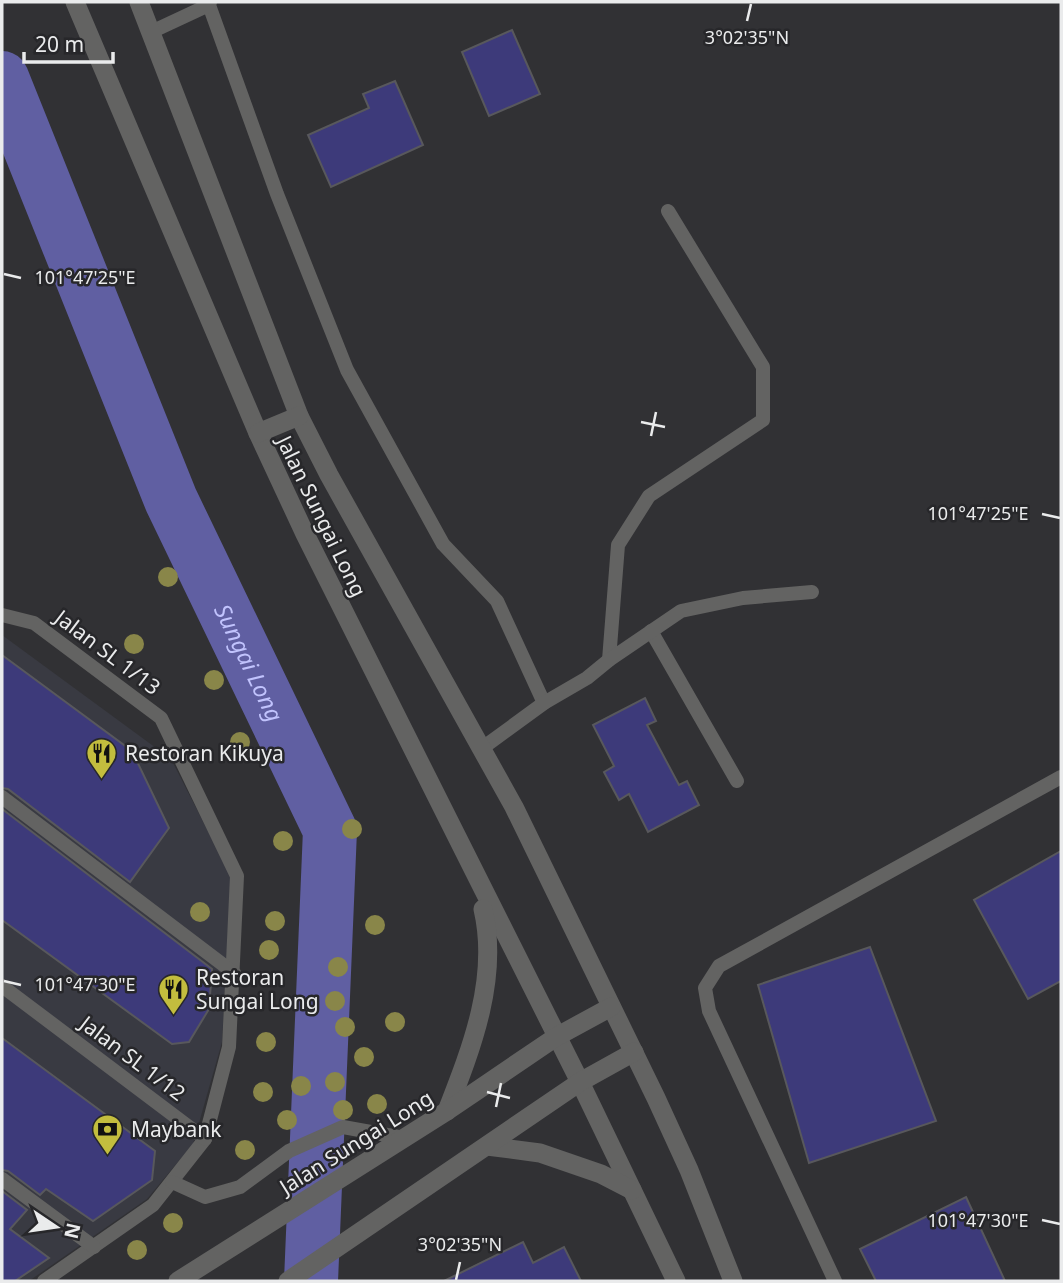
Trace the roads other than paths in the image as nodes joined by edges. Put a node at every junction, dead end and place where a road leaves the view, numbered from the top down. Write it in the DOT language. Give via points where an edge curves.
graph roads {
  1 [pos="75,2"];
  2 [pos="139,2"];
  3 [pos="209,3"];
  4 [pos="151,32"];
  5 [pos="668,211"];
  6 [pos="299,416"];
  7 [pos="258,433"];
  8 [pos="812,592"];
  9 [pos="5,615"];
  10 [pos="651,631"];
  11 [pos="609,660"];
  12 [pos="544,703"];
  13 [pos="481,749"];
  14 [pos="1061,777"];
  15 [pos="737,781"];
  16 [pos="2,797"];
  17 [pos="477,879"];
  18 [pos="234,973"];
  19 [pos="2,986"];
  20 [pos="611,1007"];
  21 [pos="556,1037"];
  22 [pos="634,1052"];
  23 [pos="580,1082"];
  24 [pos="447,1111"];
  25 [pos="404,1138"];
  26 [pos="205,1139"];
  27 [pos="486,1146"];
  28 [pos="2,1179"];
  29 [pos="172,1182"];
  30 [pos="632,1190"];
  31 [pos="94,1247"];
  32 [pos="44,1281"];
  33 [pos="178,1281"];
  34 [pos="288,1281"];
  35 [pos="676,1281"];
  36 [pos="733,1281"];
  37 [pos="835,1281"];
  1 -- 7 [label="street, Jalan Sungai Long"];
  2 -- 4 [label="street, Jalan Sungai Long"];
  3 -- 4 [label="lane"];
  3 -- 12 [label="lane" via="277,194 348,370 443,544 497,601"];
  4 -- 6 [label="street, Jalan Sungai Long"];
  5 -- 11 [label="lane" via="763,367 763,420 649,496 618,545"];
  6 -- 7 [label="street"];
  6 -- 13 [label="street, Jalan Sungai Long"];
  7 -- 17 [label="street, Jalan Sungai Long"];
  8 -- 10 [label="lane" via="743,598 681,611"];
  9 -- 18 [label="lane, Jalan SL 1/13" via="34,623 161,718 237,876"];
  10 -- 11 [label="lane"];
  10 -- 15 [label="lane"];
  11 -- 12 [label="lane"];
  12 -- 13 [label="lane"];
  13 -- 20 [label="street, Jalan Sungai Long"];
  14 -- 37 [label="lane" via="719,966 705,988 709,1011"];
  16 -- 18 [label="lane"];
  17 -- 21 [label="street, Jalan Sungai Long"];
  17 -- 24 [label="street" via="489,934 485,994 470,1053"];
  18 -- 26 [label="lane, Jalan SL 1/13" via="229,1047"];
  19 -- 26 [label="lane, Jalan SL 1/12"];
  20 -- 21 [label="street, Jalan Sungai Long"];
  20 -- 22 [label="street, Jalan Sungai Long"];
  21 -- 23 [label="street, Jalan Sungai Long"];
  21 -- 24 [label="street, Jalan Sungai Long"];
  22 -- 23 [label="street"];
  22 -- 36 [label="street, Jalan Sungai Long" via="689,1170"];
  23 -- 27 [label="street"];
  23 -- 30 [label="street, Jalan Sungai Long"];
  24 -- 25 [label="street, Jalan Sungai Long"];
  25 -- 29 [label="lane" via="343,1127 289,1151 240,1187 205,1197"];
  25 -- 33 [label="street, Jalan Sungai Long"];
  26 -- 29 [label="lane"];
  27 -- 30 [label="street" via="540,1153"];
  27 -- 34 [label="street"];
  28 -- 31 [label="lane"];
  29 -- 31 [label="lane" via="153,1205"];
  30 -- 35 [label="street, Jalan Sungai Long"];
  31 -- 32 [label="lane"];
}
